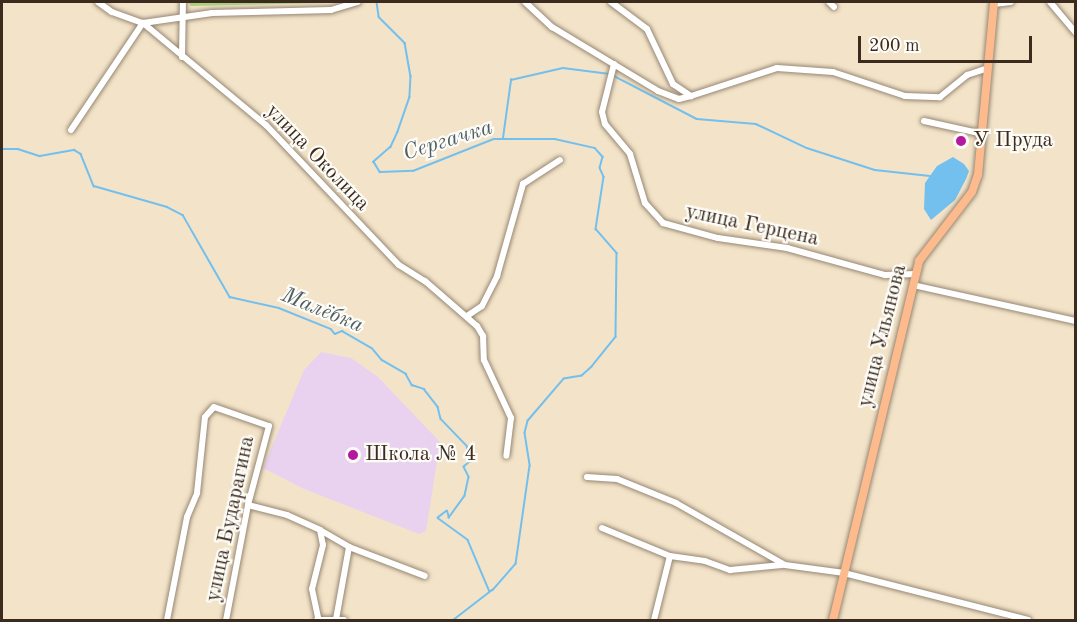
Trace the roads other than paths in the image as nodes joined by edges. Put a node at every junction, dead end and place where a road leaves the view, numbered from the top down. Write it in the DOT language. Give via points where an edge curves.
graph roads {
  1 [pos="98,2"];
  2 [pos="183,2"];
  3 [pos="358,2"];
  4 [pos="525,2"];
  5 [pos="611,2"];
  6 [pos="1011,2"];
  7 [pos="1050,2"];
  8 [pos="994,3"];
  9 [pos="186,18"];
  10 [pos="143,23"];
  11 [pos="1076,33"];
  12 [pos="182,57"];
  13 [pos="614,64"];
  14 [pos="988,68"];
  15 [pos="691,96"];
  16 [pos="924,121"];
  17 [pos="71,130"];
  18 [pos="983,134"];
  19 [pos="560,160"];
  20 [pos="916,274"];
  21 [pos="913,285"];
  22 [pos="467,315"];
  23 [pos="1076,321"];
  24 [pos="506,456"];
  25 [pos="587,477"];
  26 [pos="248,505"];
  27 [pos="602,528"];
  28 [pos="320,530"];
  29 [pos="349,547"];
  30 [pos="670,556"];
  31 [pos="784,565"];
  32 [pos="844,573"];
  33 [pos="425,576"];
  34 [pos="1004,617"];
  35 [pos="318,619"];
  36 [pos="336,619"];
  37 [pos="167,621"];
  38 [pos="226,621"];
  39 [pos="344,621"];
  40 [pos="654,621"];
  41 [pos="833,621"];
  42 [pos="1028,621"];
  1 -- 10 [label="street" via="112,12"];
  2 -- 9 [label="street"];
  3 -- 9 [label="street" via="331,10 212,13"];
  4 -- 13 [label="street" via="552,27"];
  5 -- 15 [label="street" via="647,29 673,84"];
  6 -- 8 [label="street"];
  7 -- 11 [label="street"];
  8 -- 14 [label="main road, улица Ульянова"];
  9 -- 10 [label="street"];
  9 -- 12 [label="street"];
  10 -- 12 [label="street, улица Околица"];
  10 -- 17 [label="street"];
  12 -- 22 [label="street, улица Околица" via="266,125 399,265"];
  13 -- 15 [label="street" via="658,91 679,99"];
  13 -- 20 [label="street, улица Герцена" via="602,112 605,124 630,154 645,203 663,223 885,275"];
  14 -- 15 [label="street" via="967,75 940,97 905,96 833,72 777,68"];
  14 -- 18 [label="main road, улица Ульянова"];
  16 -- 18 [label="street"];
  18 -- 20 [label="main road, улица Ульянова" via="972,192 926,249"];
  19 -- 22 [label="street" via="523,184 497,276 482,306"];
  20 -- 21 [label="main road, улица Ульянова"];
  21 -- 23 [label="street"];
  21 -- 32 [label="main road, улица Ульянова"];
  22 -- 24 [label="street, улица Околица" via="483,336 484,360 511,418"];
  25 -- 31 [label="street" via="616,478 676,503"];
  26 -- 28 [label="street" via="286,515"];
  26 -- 37 [label="street, улица Бударагина" via="269,426 220,408 208,409 197,493 187,517"];
  26 -- 38 [label="street, улица Бударагина"];
  27 -- 30 [label="street"];
  28 -- 29 [label="street"];
  28 -- 35 [label="street" via="322,545 312,588"];
  29 -- 33 [label="street"];
  29 -- 36 [label="street"];
  30 -- 31 [label="street" via="705,561 730,570"];
  30 -- 40 [label="street"];
  31 -- 32 [label="street"];
  32 -- 34 [label="street"];
  32 -- 41 [label="main road, улица Ульянова"];
  34 -- 42 [label="street"];
  35 -- 36 [label="street"];
  36 -- 39 [label="street"];
}
